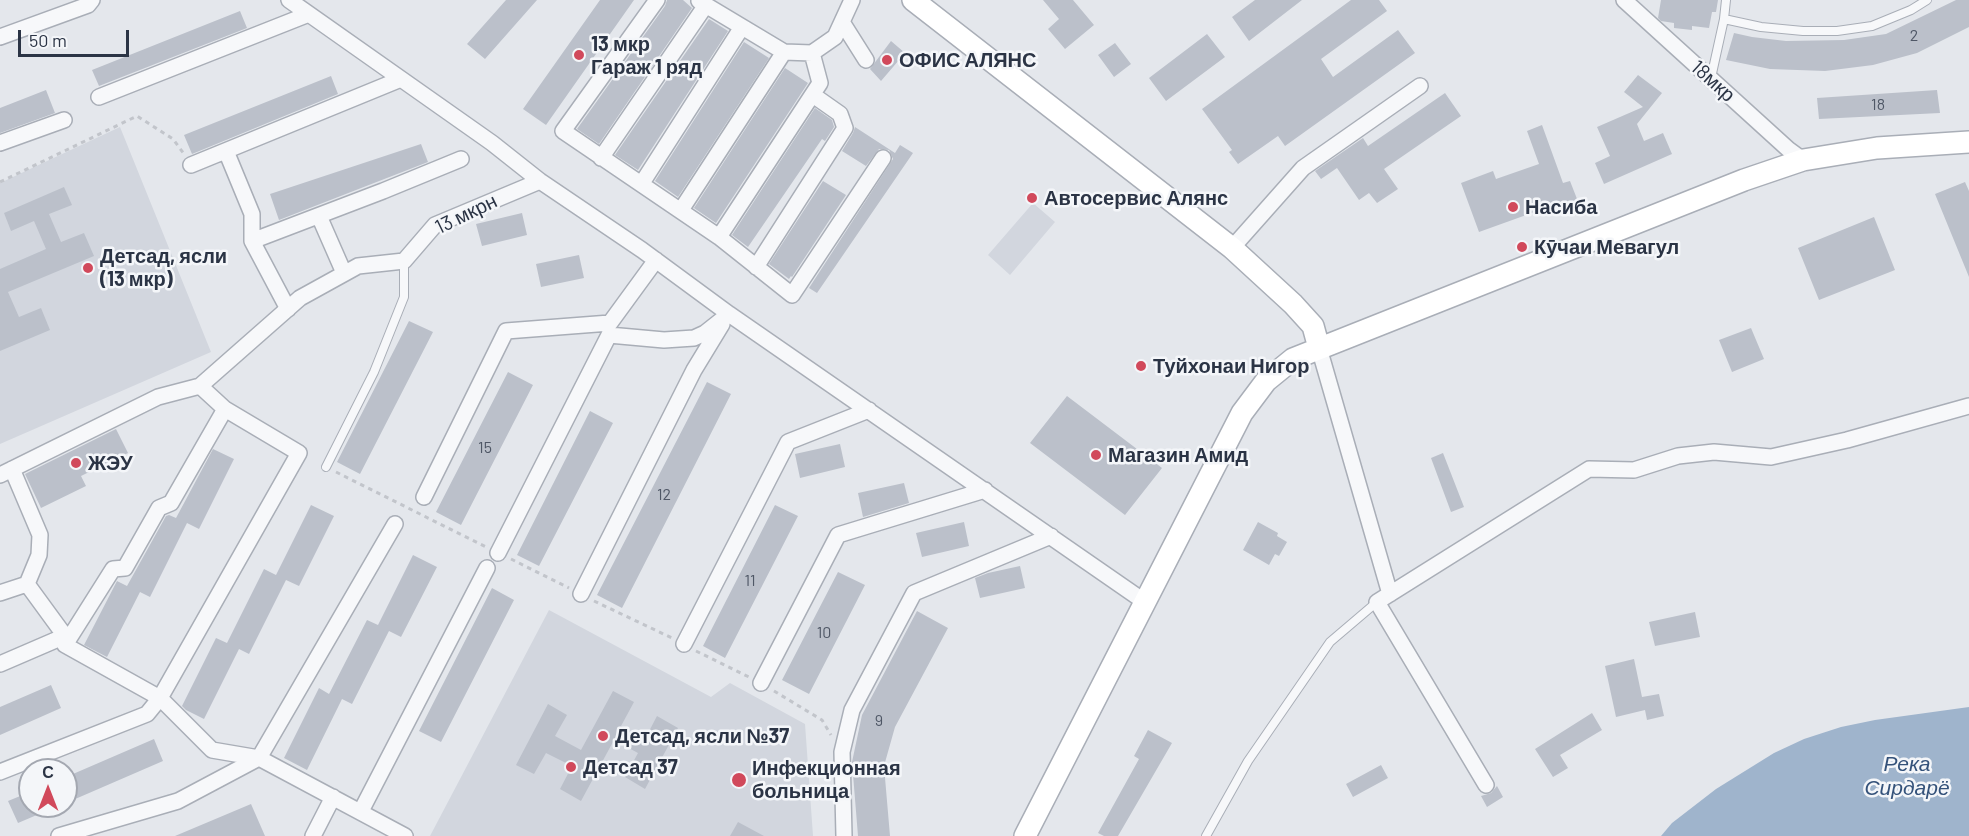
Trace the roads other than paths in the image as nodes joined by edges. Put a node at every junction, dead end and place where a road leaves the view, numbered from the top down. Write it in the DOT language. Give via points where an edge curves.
graph roads {
  1 [pos="92,0"];
  2 [pos="289,0"];
  3 [pos="657,0"];
  4 [pos="852,0"];
  5 [pos="913,0"];
  6 [pos="1726,0"];
  7 [pos="1927,0"];
  8 [pos="1630,2"];
  9 [pos="702,3"];
  10 [pos="309,14"];
  11 [pos="1724,19"];
  12 [pos="842,22"];
  13 [pos="742,27"];
  14 [pos="0,37"];
  15 [pos="784,52"];
  16 [pos="812,53"];
  17 [pos="866,60"];
  18 [pos="401,79"];
  19 [pos="1710,79"];
  20 [pos="1420,86"];
  21 [pos="813,95"];
  22 [pos="99,97"];
  23 [pos="64,120"];
  24 [pos="1969,142"];
  25 [pos="0,143"];
  26 [pos="601,158"];
  27 [pos="883,158"];
  28 [pos="461,159"];
  29 [pos="1803,160"];
  30 [pos="540,181"];
  31 [pos="642,183"];
  32 [pos="681,210"];
  33 [pos="319,216"];
  34 [pos="718,237"];
  35 [pos="252,241"];
  36 [pos="1232,248"];
  37 [pos="656,260"];
  38 [pos="404,261"];
  39 [pos="756,267"];
  40 [pos="345,273"];
  41 [pos="288,309"];
  42 [pos="729,314"];
  43 [pos="1319,348"];
  44 [pos="200,386"];
  45 [pos="1969,406"];
  46 [pos="225,409"];
  47 [pos="869,410"];
  48 [pos="327,467"];
  49 [pos="6,472"];
  50 [pos="985,490"];
  51 [pos="424,496"];
  52 [pos="395,524"];
  53 [pos="1051,536"];
  54 [pos="498,553"];
  55 [pos="487,568"];
  56 [pos="27,584"];
  57 [pos="0,593"];
  58 [pos="581,594"];
  59 [pos="1384,598"];
  60 [pos="1145,602"];
  61 [pos="65,641"];
  62 [pos="684,644"];
  63 [pos="0,664"];
  64 [pos="761,683"];
  65 [pos="160,698"];
  66 [pos="259,758"];
  67 [pos="0,772"];
  68 [pos="1486,784"];
  69 [pos="333,797"];
  70 [pos="361,812"];
  71 [pos="59,836"];
  72 [pos="313,836"];
  73 [pos="405,836"];
  74 [pos="844,836"];
  75 [pos="1025,836"];
  76 [pos="1206,836"];
  1 -- 14 [label="street" via="88,5"];
  2 -- 10 [label="street"];
  3 -- 26 [label="street" via="563,131"];
  4 -- 12 [label="street"];
  5 -- 36 [label="main road"];
  6 -- 11 [label="lane"];
  7 -- 11 [label="lane" via="1872,26 1837,31 1761,27"];
  8 -- 19 [label="street, 18мкр"];
  9 -- 13 [label="street"];
  9 -- 26 [label="street"];
  10 -- 18 [label="street"];
  10 -- 22 [label="street"];
  11 -- 19 [label="lane"];
  12 -- 16 [label="street" via="835,37"];
  12 -- 17 [label="street"];
  13 -- 15 [label="street"];
  13 -- 31 [label="street"];
  15 -- 16 [label="street"];
  15 -- 32 [label="street"];
  16 -- 21 [label="street" via="820,83"];
  18 -- 30 [label="street"];
  18 -- 35 [label="street" via="191,165 226,151 252,214"];
  19 -- 29 [label="street, 18мкр"];
  20 -- 36 [label="street" via="1303,168"];
  21 -- 34 [label="street"];
  21 -- 39 [label="street" via="840,114 844,128"];
  23 -- 25 [label="street"];
  24 -- 29 [label="main road" via="1877,148"];
  26 -- 31 [label="street"];
  27 -- 39 [label="street" via="792,295"];
  28 -- 33 [label="street"];
  29 -- 43 [label="main road"];
  30 -- 37 [label="street"];
  30 -- 38 [label="street, 13 мкрн" via="435,225"];
  31 -- 32 [label="street"];
  32 -- 34 [label="street"];
  33 -- 35 [label="street"];
  33 -- 40 [label="street"];
  34 -- 39 [label="street"];
  35 -- 41 [label="street"];
  36 -- 43 [label="main road" via="1313,326"];
  37 -- 42 [label="street"];
  37 -- 51 [label="street" via="610,323 506,331"];
  38 -- 40 [label="street" via="358,266"];
  38 -- 48 [label="lane" via="404,297 374,372"];
  40 -- 41 [label="street"];
  41 -- 44 [label="street"];
  42 -- 47 [label="street"];
  42 -- 54 [label="street" via="694,338 664,340 609,335"];
  42 -- 58 [label="street" via="694,370"];
  43 -- 59 [label="street"];
  43 -- 60 [label="main road" via="1293,359 1266,381 1242,413"];
  44 -- 46 [label="street"];
  44 -- 49 [label="street" via="158,397"];
  45 -- 59 [label="street" via="1771,457 1714,452 1678,456 1634,470 1589,469"];
  46 -- 61 [label="street" via="171,503 159,508 126,568 114,569"];
  46 -- 65 [label="street" via="300,453"];
  47 -- 50 [label="street"];
  47 -- 62 [label="street" via="788,442"];
  49 -- 56 [label="street" via="40,535 39,555"];
  50 -- 53 [label="street"];
  50 -- 64 [label="street" via="838,534"];
  52 -- 66 [label="street"];
  53 -- 60 [label="street"];
  53 -- 74 [label="street" via="914,593 852,710 842,752"];
  55 -- 70 [label="street"];
  56 -- 57 [label="street"];
  56 -- 61 [label="street"];
  59 -- 68 [label="street"];
  59 -- 76 [label="lane" via="1330,642 1248,761"];
  60 -- 75 [label="main road"];
  61 -- 63 [label="street"];
  61 -- 65 [label="street"];
  65 -- 66 [label="street" via="213,750"];
  65 -- 67 [label="street" via="147,714"];
  66 -- 69 [label="street"];
  66 -- 71 [label="street" via="178,801"];
  69 -- 70 [label="street"];
  69 -- 72 [label="street"];
  70 -- 73 [label="street"];
}
